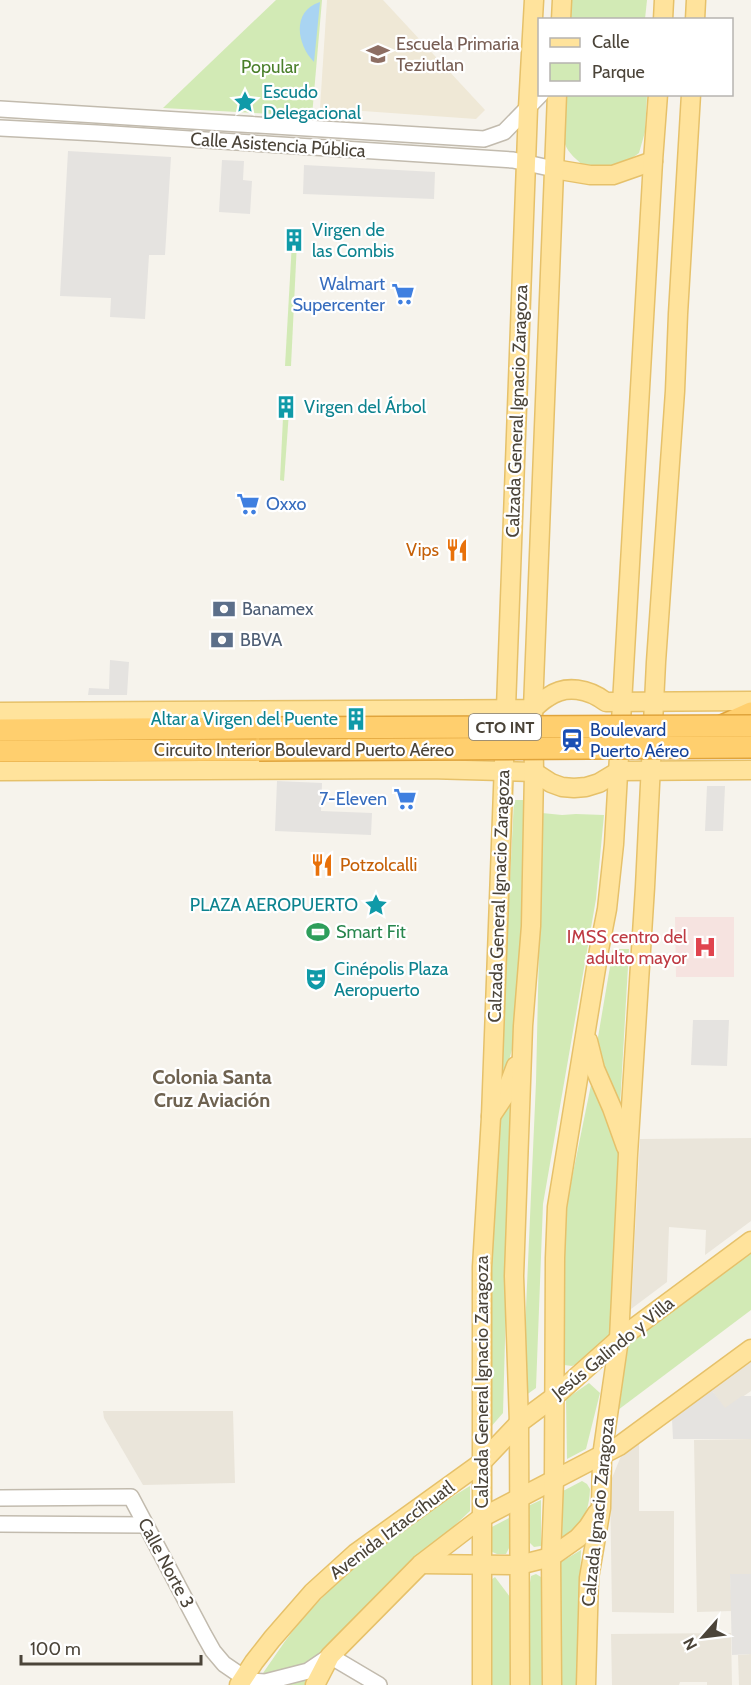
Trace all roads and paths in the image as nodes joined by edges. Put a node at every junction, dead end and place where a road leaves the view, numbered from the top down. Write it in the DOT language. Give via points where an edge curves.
graph roads {
  1 [pos="534,0"];
  2 [pos="562,0"];
  3 [pos="664,0"];
  4 [pos="696,0"];
  5 [pos="561,18"];
  6 [pos="663,18"];
  7 [pos="695,18"];
  8 [pos="539,96"];
  9 [pos="557,96"];
  10 [pos="658,96"];
  11 [pos="691,96"];
  12 [pos="528,108"];
  13 [pos="0,109"];
  14 [pos="0,128"];
  15 [pos="653,161"];
  16 [pos="527,164"];
  17 [pos="554,169"];
  18 [pos="751,701"];
  19 [pos="655,702"];
  20 [pos="622,703"];
  21 [pos="533,709"];
  22 [pos="506,710"];
  23 [pos="426,711"];
  24 [pos="0,712"];
  25 [pos="751,713"];
  26 [pos="722,726"];
  27 [pos="751,726"];
  28 [pos="0,730"];
  29 [pos="751,747"];
  30 [pos="0,751"];
  31 [pos="429,769"];
  32 [pos="651,770"];
  33 [pos="751,770"];
  34 [pos="0,771"];
  35 [pos="504,771"];
  36 [pos="619,771"];
  37 [pos="534,772"];
  38 [pos="586,1024"];
  39 [pos="523,1026"];
  40 [pos="491,1117"];
  41 [pos="628,1154"];
  42 [pos="751,1241"];
  43 [pos="619,1340"];
  44 [pos="751,1349"];
  45 [pos="554,1397"];
  46 [pos="519,1423"];
  47 [pos="602,1456"];
  48 [pos="481,1463"];
  49 [pos="554,1480"];
  50 [pos="520,1497"];
  51 [pos="0,1498"];
  52 [pos="601,1508"];
  53 [pos="481,1518"];
  54 [pos="0,1524"];
  55 [pos="145,1525"];
  56 [pos="551,1557"];
  57 [pos="421,1564"];
  58 [pos="481,1564"];
  59 [pos="519,1565"];
  60 [pos="330,1656"];
  61 [pos="241,1681"];
  62 [pos="315,1685"];
  63 [pos="379,1685"];
  64 [pos="482,1685"];
  65 [pos="520,1685"];
  66 [pos="552,1685"];
  67 [pos="586,1685"];
  1 -- 12 [label="main road, Calzada General Ignacio Zaragoza"];
  2 -- 5 [label="main road"];
  3 -- 6 [label="main road"];
  4 -- 7 [label="main road"];
  8 -- 12 [label="street, Calle Asistencia Pública"];
  9 -- 17 [label="main road, Calzada General Ignacio Zaragoza"];
  10 -- 15 [label="main road"];
  11 -- 19 [label="main road"];
  12 -- 13 [label="street, Calle Asistencia Pública" via="504,132 484,139"];
  12 -- 16 [label="main road, Calzada General Ignacio Zaragoza"];
  14 -- 16 [label="street, Calle Asistencia Pública" via="513,160"];
  15 -- 17 [label="main road" via="614,175"];
  15 -- 20 [label="main road"];
  16 -- 17 [label="street, Calle Asistencia Pública"];
  16 -- 22 [label="main road, Calzada General Ignacio Zaragoza"];
  17 -- 21 [label="main road, Calzada General Ignacio Zaragoza"];
  18 -- 19 [label="main road, CTO INT"];
  19 -- 20 [label="main road, CTO INT"];
  19 -- 32 [label="main road"];
  20 -- 21 [label="main road, CTO INT" via="606,702 589,692 570,689 548,696"];
  20 -- 36 [label="main road"];
  21 -- 22 [label="main road, CTO INT"];
  21 -- 37 [label="main road, Calzada General Ignacio Zaragoza"];
  22 -- 23 [label="main road, CTO INT"];
  22 -- 35 [label="main road, Calzada General Ignacio Zaragoza"];
  23 -- 24 [label="main road, CTO INT"];
  23 -- 31 [label="main road" via="439,730 441,744 438,759"];
  25 -- 26 [label="highway"];
  26 -- 27 [label="highway, Circuito Interior Boulevard Puerto Aéreo / CTO INT, bridge"];
  26 -- 28 [label="highway, Circuito Interior Boulevard Puerto Aéreo / CTO INT, bridge"];
  29 -- 30 [label="highway, Circuito Interior Boulevard Puerto Aéreo / CTO INT, bridge"];
  31 -- 34 [label="main road"];
  31 -- 35 [label="main road"];
  32 -- 33 [label="main road"];
  32 -- 36 [label="main road"];
  32 -- 41 [label="main road"];
  35 -- 37 [label="main road"];
  35 -- 40 [label="main road, Calzada General Ignacio Zaragoza"];
  36 -- 37 [label="main road" via="599,783 574,788 551,783"];
  36 -- 38 [label="main road" via="610,888"];
  37 -- 39 [label="main road, Calzada General Ignacio Zaragoza" via="531,926"];
  38 -- 41 [label="main road" via="591,1058"];
  38 -- 45 [label="main road" via="557,1207"];
  39 -- 40 [label="main road" via="515,1071"];
  39 -- 46 [label="main road, Calzada General Ignacio Zaragoza" via="514,1276"];
  40 -- 48 [label="main road, Calzada General Ignacio Zaragoza" via="482,1266"];
  41 -- 43 [label="main road"];
  42 -- 43 [label="main road, Jesús Galindo y Villa"];
  43 -- 45 [label="main road, Jesús Galindo y Villa"];
  43 -- 47 [label="main road, Calzada Ignacio Zaragoza"];
  44 -- 47 [label="main road"];
  45 -- 46 [label="main road, Jesús Galindo y Villa"];
  45 -- 49 [label="main road"];
  46 -- 48 [label="main road, Jesús Galindo y Villa"];
  46 -- 50 [label="main road, Calzada General Ignacio Zaragoza"];
  47 -- 49 [label="main road"];
  47 -- 52 [label="main road, Calzada Ignacio Zaragoza"];
  48 -- 53 [label="main road, Calzada General Ignacio Zaragoza"];
  48 -- 61 [label="main road, Avenida Iztaccíhuatl" via="356,1553 313,1592"];
  49 -- 50 [label="main road"];
  49 -- 56 [label="main road"];
  50 -- 53 [label="main road"];
  50 -- 59 [label="main road, Calzada General Ignacio Zaragoza"];
  51 -- 55 [label="street, Calle Norte 3" via="131,1497"];
  52 -- 56 [label="main road" via="578,1538"];
  52 -- 67 [label="main road, Calzada Ignacio Zaragoza" via="589,1578"];
  53 -- 57 [label="main road"];
  53 -- 58 [label="main road, Calzada General Ignacio Zaragoza"];
  54 -- 55 [label="street"];
  55 -- 61 [label="street, Calle Norte 3" via="213,1651"];
  56 -- 59 [label="main road"];
  56 -- 66 [label="main road"];
  57 -- 58 [label="main road"];
  57 -- 60 [label="main road"];
  58 -- 59 [label="main road"];
  58 -- 64 [label="main road, Calzada General Ignacio Zaragoza"];
  59 -- 65 [label="main road, Calzada General Ignacio Zaragoza"];
  60 -- 61 [label="street, Calle Norte 3" via="308,1671 286,1678 265,1683"];
  60 -- 62 [label="main road"];
  60 -- 63 [label="street"];
}
